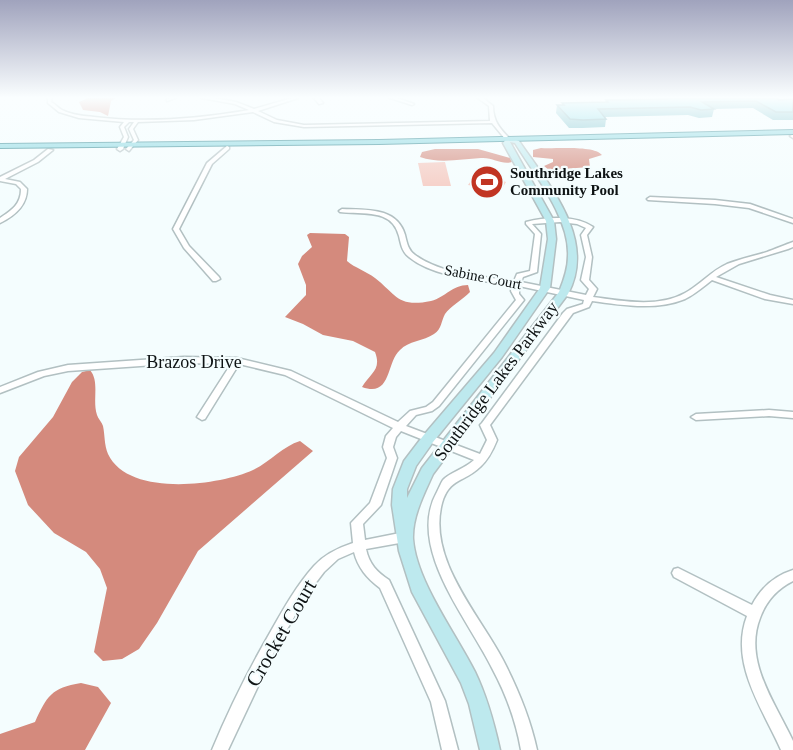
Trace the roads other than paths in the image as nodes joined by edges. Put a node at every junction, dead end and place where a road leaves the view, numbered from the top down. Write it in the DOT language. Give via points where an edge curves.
graph roads {
  1 [pos="124,133"];
  2 [pos="134,133"];
  3 [pos="502,133"];
  4 [pos="793,135"];
  5 [pos="510,141"];
  6 [pos="126,147"];
  7 [pos="0,148"];
  8 [pos="227,148"];
  9 [pos="50,150"];
  10 [pos="0,179"];
  11 [pos="650,199"];
  12 [pos="342,211"];
  13 [pos="793,220"];
  14 [pos="0,221"];
  15 [pos="550,221"];
  16 [pos="565,222"];
  17 [pos="793,244"];
  18 [pos="712,278"];
  19 [pos="216,279"];
  20 [pos="516,283"];
  21 [pos="545,288"];
  22 [pos="564,292"];
  23 [pos="591,297"];
  24 [pos="793,302"];
  25 [pos="237,361"];
  26 [pos="1,388"];
  27 [pos="793,415"];
  28 [pos="202,417"];
  29 [pos="696,417"];
  30 [pos="400,427"];
  31 [pos="428,439"];
  32 [pos="447,446"];
  33 [pos="481,459"];
  34 [pos="405,537"];
  35 [pos="359,547"];
  36 [pos="678,573"];
  37 [pos="793,574"];
  38 [pos="754,613"];
  39 [pos="220,750"];
  40 [pos="450,750"];
  41 [pos="490,750"];
  42 [pos="529,750"];
  43 [pos="789,750"];
  1 -- 6 [label="street"];
  2 -- 6 [label="street" via="136,137"];
  3 -- 5 [label="street"];
  4 -- 5 [label="main road"];
  5 -- 6 [label="main road"];
  5 -- 8 [label="main road"];
  5 -- 15 [label="street, Southridge Lakes Parkway"];
  5 -- 16 [label="street, Southridge Lakes Parkway"];
  6 -- 7 [label="main road"];
  6 -- 8 [label="main road"];
  6 -- 9 [label="main road"];
  7 -- 9 [label="main road"];
  8 -- 19 [label="street" via="210,164 176,229 186,247"];
  9 -- 10 [label="street"];
  10 -- 14 [label="street" via="18,183 25,198 19,208"];
  11 -- 13 [label="street" via="750,206"];
  12 -- 20 [label="street, Sabine Court" via="376,213 393,219 400,228 404,248 432,266"];
  15 -- 16 [label="street"];
  15 -- 20 [label="street" via="528,223 538,234 536,259 533,272"];
  15 -- 21 [label="street, Southridge Lakes Parkway" via="552,240"];
  16 -- 22 [label="street, Southridge Lakes Parkway" via="573,259"];
  16 -- 23 [label="street" via="583,223 590,228 584,235 589,257 585,280 593,289"];
  17 -- 18 [label="street, Sabine Court" via="728,266"];
  18 -- 23 [label="street, Sabine Court" via="694,292 669,301 627,302"];
  18 -- 24 [label="street"];
  20 -- 21 [label="street, Sabine Court"];
  20 -- 30 [label="street, Southridge Lakes Parkway" via="514,293 520,300 500,326 436,404 413,413"];
  21 -- 22 [label="street, Sabine Court"];
  21 -- 31 [label="street, Southridge Lakes Parkway" via="498,355"];
  22 -- 23 [label="street, Sabine Court"];
  22 -- 32 [label="street, Southridge Lakes Parkway"];
  23 -- 33 [label="street, Southridge Lakes Parkway" via="586,305 566,315 485,425 492,440"];
  25 -- 26 [label="street, Brazos Drive" via="184,360 68,368"];
  25 -- 28 [label="street"];
  25 -- 30 [label="street, Brazos Drive" via="297,377"];
  27 -- 29 [label="street"];
  30 -- 31 [label="street, Brazos Drive"];
  30 -- 35 [label="street" via="388,441 392,458 375,505 357,523"];
  31 -- 32 [label="street, Brazos Drive"];
  31 -- 34 [label="street, Southridge Lakes Parkway" via="409,465 400,489"];
  32 -- 33 [label="street, Brazos Drive"];
  32 -- 34 [label="street, Southridge Lakes Parkway" via="427,472 412,504"];
  33 -- 42 [label="street, Southridge Lakes Parkway" via="467,474 448,481 443,488 435,516 437,549 442,568 486,641 511,693"];
  34 -- 35 [label="street, Crocket Court"];
  34 -- 41 [label="street, Southridge Lakes Parkway" via="421,592 479,704"];
  35 -- 39 [label="street, Crocket Court" via="333,556 309,579"];
  35 -- 40 [label="street" via="370,574 385,584 421,662 438,701"];
  36 -- 38 [label="street"];
  37 -- 38 [label="street" via="774,585"];
  38 -- 43 [label="street" via="748,632 750,666"];
}
